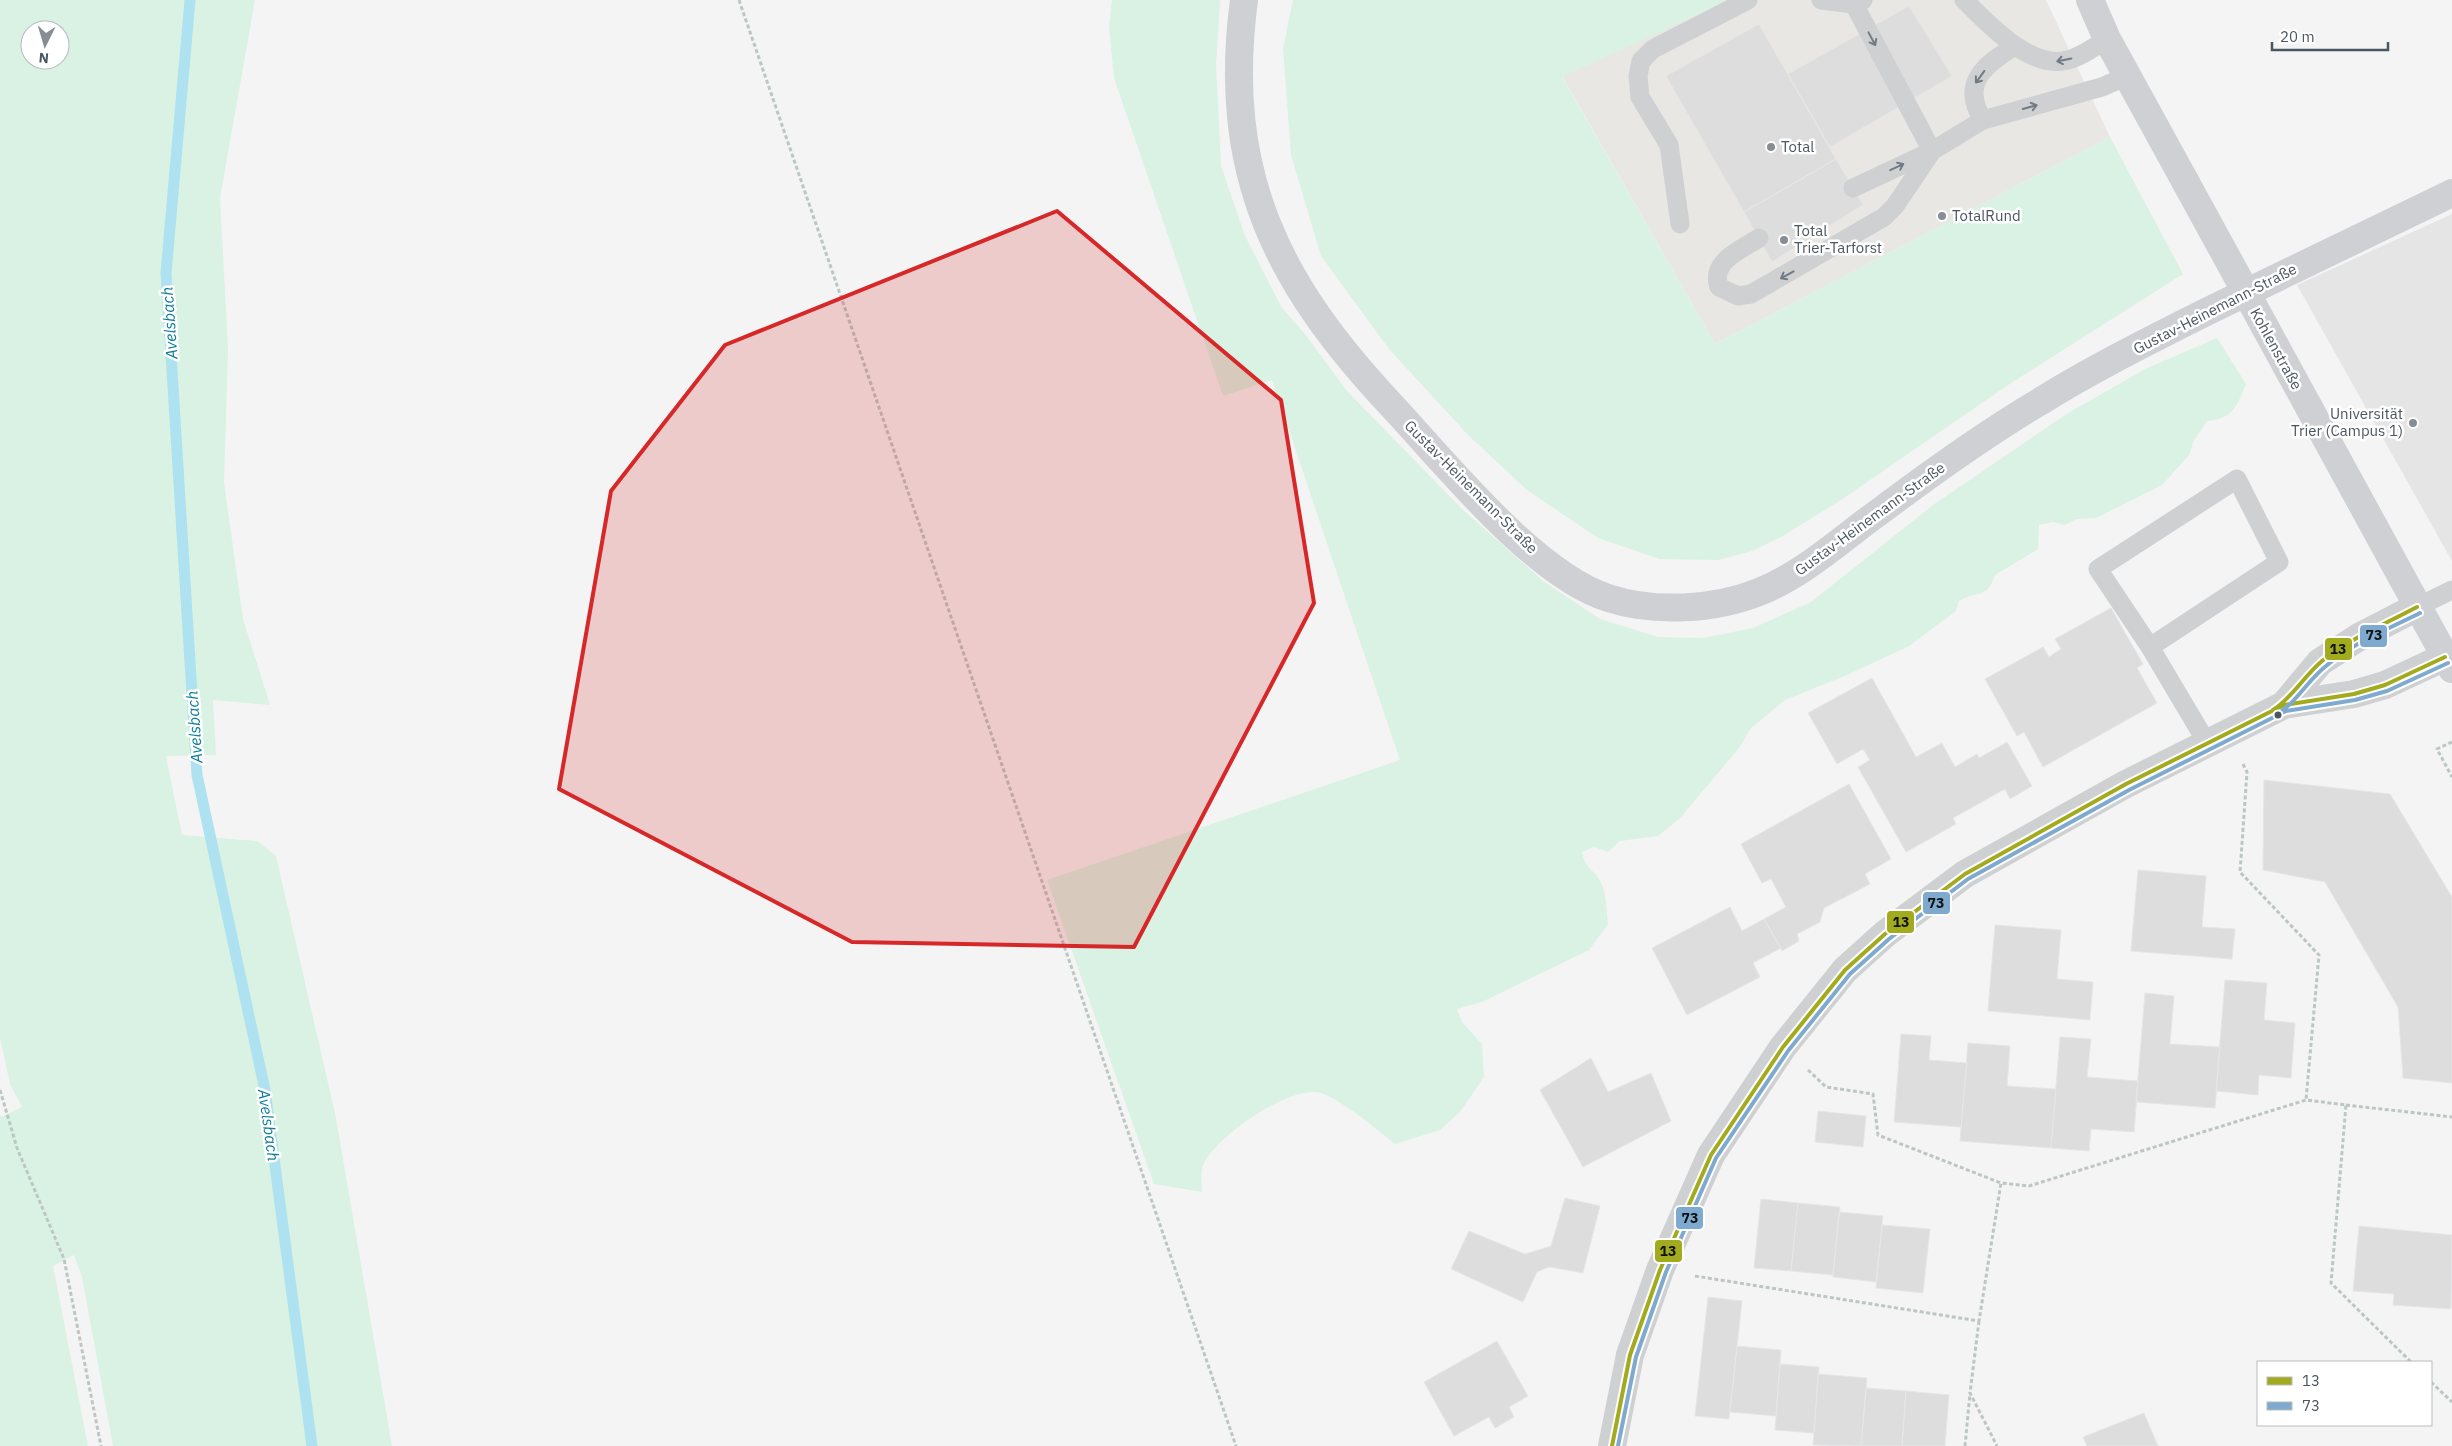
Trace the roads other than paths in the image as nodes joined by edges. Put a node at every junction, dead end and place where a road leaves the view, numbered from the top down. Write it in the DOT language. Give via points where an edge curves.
graph roads {
  1 [pos="1244,0"];
  2 [pos="1748,0"];
  3 [pos="1821,0"];
  4 [pos="1964,0"];
  5 [pos="2090,0"];
  6 [pos="1858,2"];
  7 [pos="2107,39"];
  8 [pos="2015,46"];
  9 [pos="2127,76"];
  10 [pos="1984,120"];
  11 [pos="1932,151"];
  12 [pos="1853,188"];
  13 [pos="2452,193"];
  14 [pos="1680,224"];
  15 [pos="1759,238"];
  16 [pos="2452,590"];
  17 [pos="2418,607"];
  18 [pos="2150,647"];
  19 [pos="2450,660"];
  20 [pos="2284,705"];
  21 [pos="2217,737"];
  22 [pos="1612,1446"];
  1 -- 13 [label="main road, Gustav-Heinemann-Straße" via="1238,62 1240,119 1246,156 1267,226 1303,296 1361,373 1527,546 1580,586 1609,599 1637,604 1663,607 1714,604 1761,591 1787,579 2041,400 2328,251"];
  2 -- 14 [label="lane" via="1653,50 1642,61 1638,76 1640,97 1668,146"];
  3 -- 6 [label="lane"];
  4 -- 8 [label="lane"];
  5 -- 7 [label="main road, Kohlenstraße"];
  6 -- 11 [label="lane, one-way"];
  7 -- 8 [label="lane, one-way" via="2064,61 2048,62"];
  7 -- 9 [label="main road, Kohlenstraße"];
  8 -- 10 [label="lane, one-way" via="1992,60 1974,85 1974,106"];
  10 -- 9 [label="lane, one-way" via="2102,87"];
  9 -- 17 [label="main road, Kohlenstraße, bridge"];
  10 -- 11 [label="lane"];
  12 -- 11 [label="lane, one-way"];
  11 -- 15 [label="lane, one-way" via="1884,218 1751,294 1738,296 1719,287 1716,279 1721,263"];
  16 -- 17 [label="lane"];
  17 -- 19 [label="main road, Kohlenstraße"];
  17 -- 20 [label="street" via="2359,637 2320,662"];
  18 -- 18 [label="lane" via="2098,569 2238,479 2279,562"];
  18 -- 21 [label="lane"];
  19 -- 20 [label="street" via="2385,686"];
  20 -- 21 [label="street"];
  21 -- 22 [label="street" via="2008,848 1927,900 1845,970 1783,1047 1711,1155 1660,1270 1630,1355"];
}
